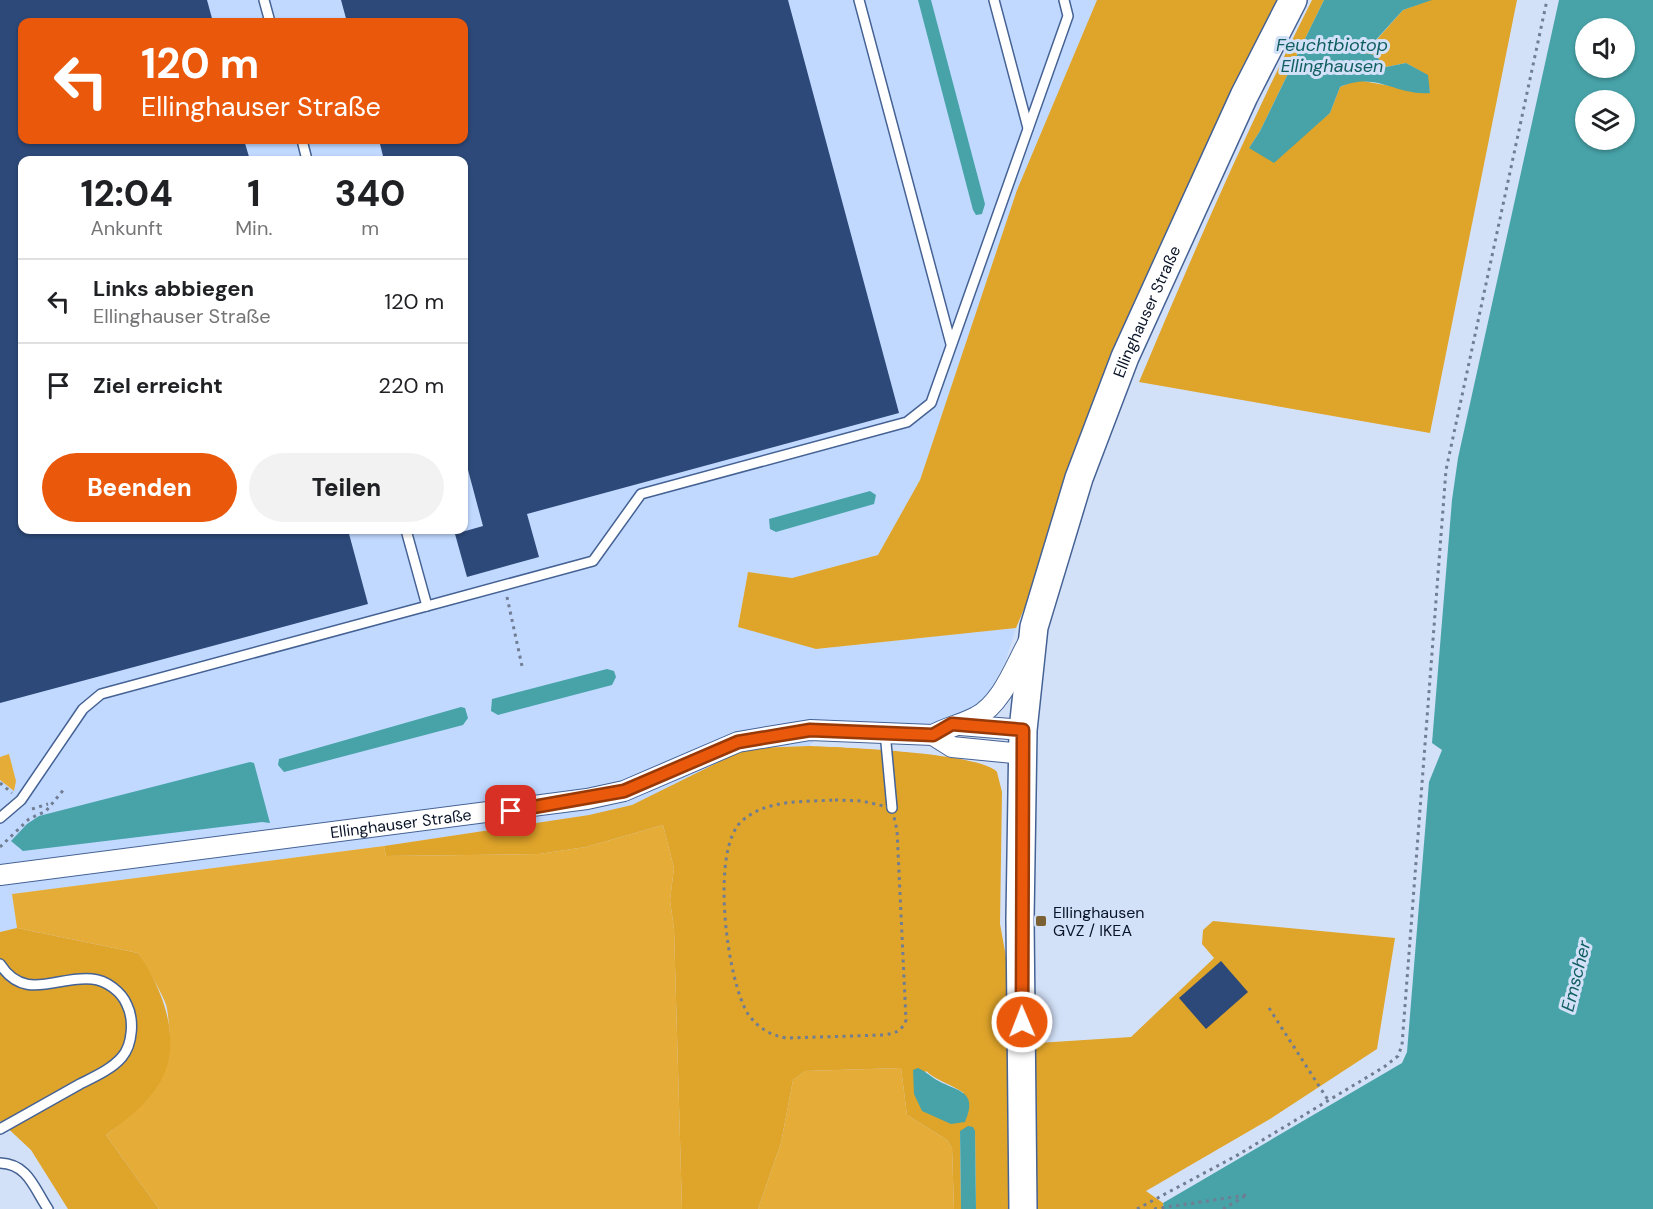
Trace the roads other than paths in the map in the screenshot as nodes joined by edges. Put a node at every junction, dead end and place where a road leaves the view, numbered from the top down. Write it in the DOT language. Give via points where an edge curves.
graph roads {
  1 [pos="264,0"];
  2 [pos="859,0"];
  3 [pos="994,0"];
  4 [pos="1064,0"];
  5 [pos="1293,0"];
  6 [pos="269,18"];
  7 [pos="1028,128"];
  8 [pos="951,344"];
  9 [pos="407,534"];
  10 [pos="427,606"];
  11 [pos="1032,634"];
  12 [pos="957,724"];
  13 [pos="885,732"];
  14 [pos="933,735"];
  15 [pos="1023,742"];
  16 [pos="892,808"];
  17 [pos="0,818"];
  18 [pos="0,874"];
  19 [pos="0,964"];
  20 [pos="0,1129"];
  21 [pos="0,1163"];
  22 [pos="48,1209"];
  23 [pos="1023,1209"];
  1 -- 6 [label="lane"];
  2 -- 8 [label="lane"];
  3 -- 7 [label="lane"];
  4 -- 7 [label="lane" via="1068,16"];
  5 -- 11 [label="main road, Ellinghauser Straße" via="1244,96 1125,357 1079,478"];
  7 -- 8 [label="lane"];
  8 -- 10 [label="lane" via="930,403 907,422 641,494 593,561"];
  9 -- 10 [label="lane"];
  10 -- 17 [label="lane" via="101,694 82,709 21,801"];
  11 -- 12 [label="street, Ellinghauser Straße" via="999,696 978,717"];
  11 -- 15 [label="main road, Ellinghauser Straße"];
  12 -- 14 [label="street, Ellinghauser Straße"];
  12 -- 15 [label="street, Ellinghauser Straße"];
  13 -- 14 [label="street, Ellinghauser Straße"];
  13 -- 16 [label="lane"];
  13 -- 18 [label="street, Ellinghauser Straße" via="810,730 738,742 624,791 576,801"];
  14 -- 15 [label="street, Ellinghauser Straße" via="952,747"];
  15 -- 23 [label="main road, Ellinghauser Straße"];
  19 -- 20 [label="lane" via="22,984 41,986 92,978 106,982 126,1002 131,1015 129,1042 123,1056 107,1069"];
  21 -- 22 [label="lane" via="22,1169"];
}
